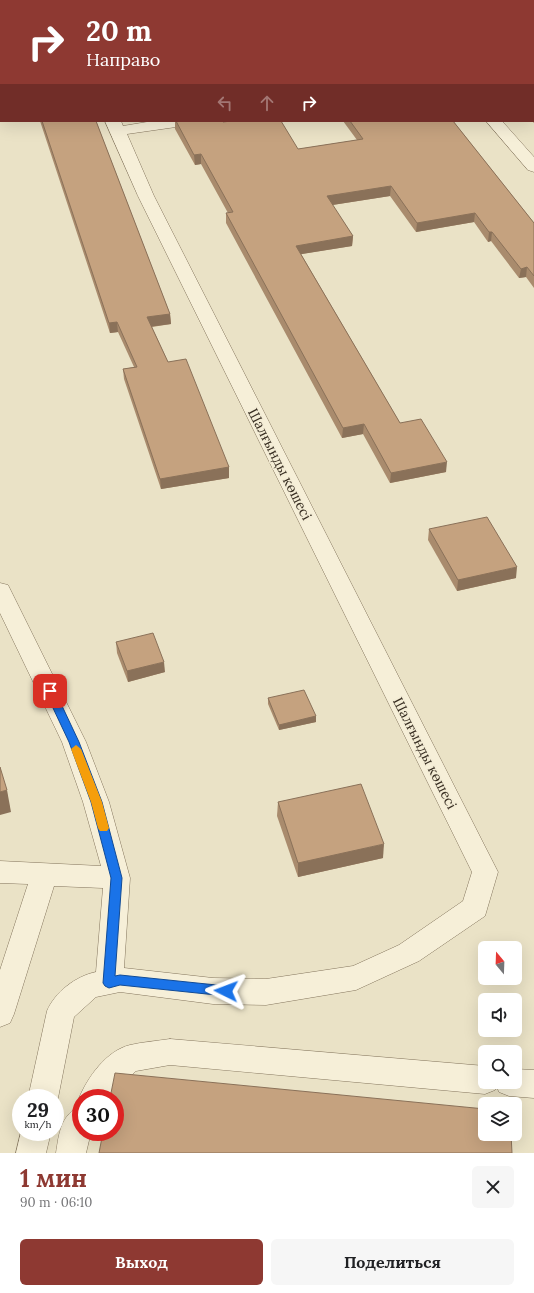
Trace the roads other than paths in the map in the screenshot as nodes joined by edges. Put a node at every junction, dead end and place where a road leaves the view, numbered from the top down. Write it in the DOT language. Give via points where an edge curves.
graph roads {
  1 [pos="169,122"];
  2 [pos="495,122"];
  3 [pos="115,126"];
  4 [pos="534,167"];
  5 [pos="0,591"];
  6 [pos="0,872"];
  7 [pos="44,875"];
  8 [pos="117,878"];
  9 [pos="109,983"];
  10 [pos="0,1014"];
  11 [pos="478,1079"];
  12 [pos="522,1083"];
  13 [pos="534,1084"];
  14 [pos="45,1089"];
  15 [pos="99,1089"];
  16 [pos="34,1141"];
  17 [pos="73,1141"];
  18 [pos="31,1153"];
  19 [pos="71,1153"];
  1 -- 3 [label="street"];
  2 -- 4 [label="street"];
  3 -- 9 [label="street, Шалғынды көшесі" via="150,203 485,872 475,908 409,953 356,978 266,992 213,991 120,980"];
  5 -- 8 [label="street" via="74,742 96,802"];
  6 -- 7 [label="street"];
  7 -- 8 [label="street"];
  7 -- 10 [label="street"];
  8 -- 9 [label="street"];
  9 -- 14 [label="street, Шалғынды көшесі" via="88,986 60,1011"];
  11 -- 15 [label="street" via="170,1052 129,1059"];
  12 -- 13 [label="street"];
  16 -- 18 [label="street"];
  17 -- 19 [label="street"];
}
